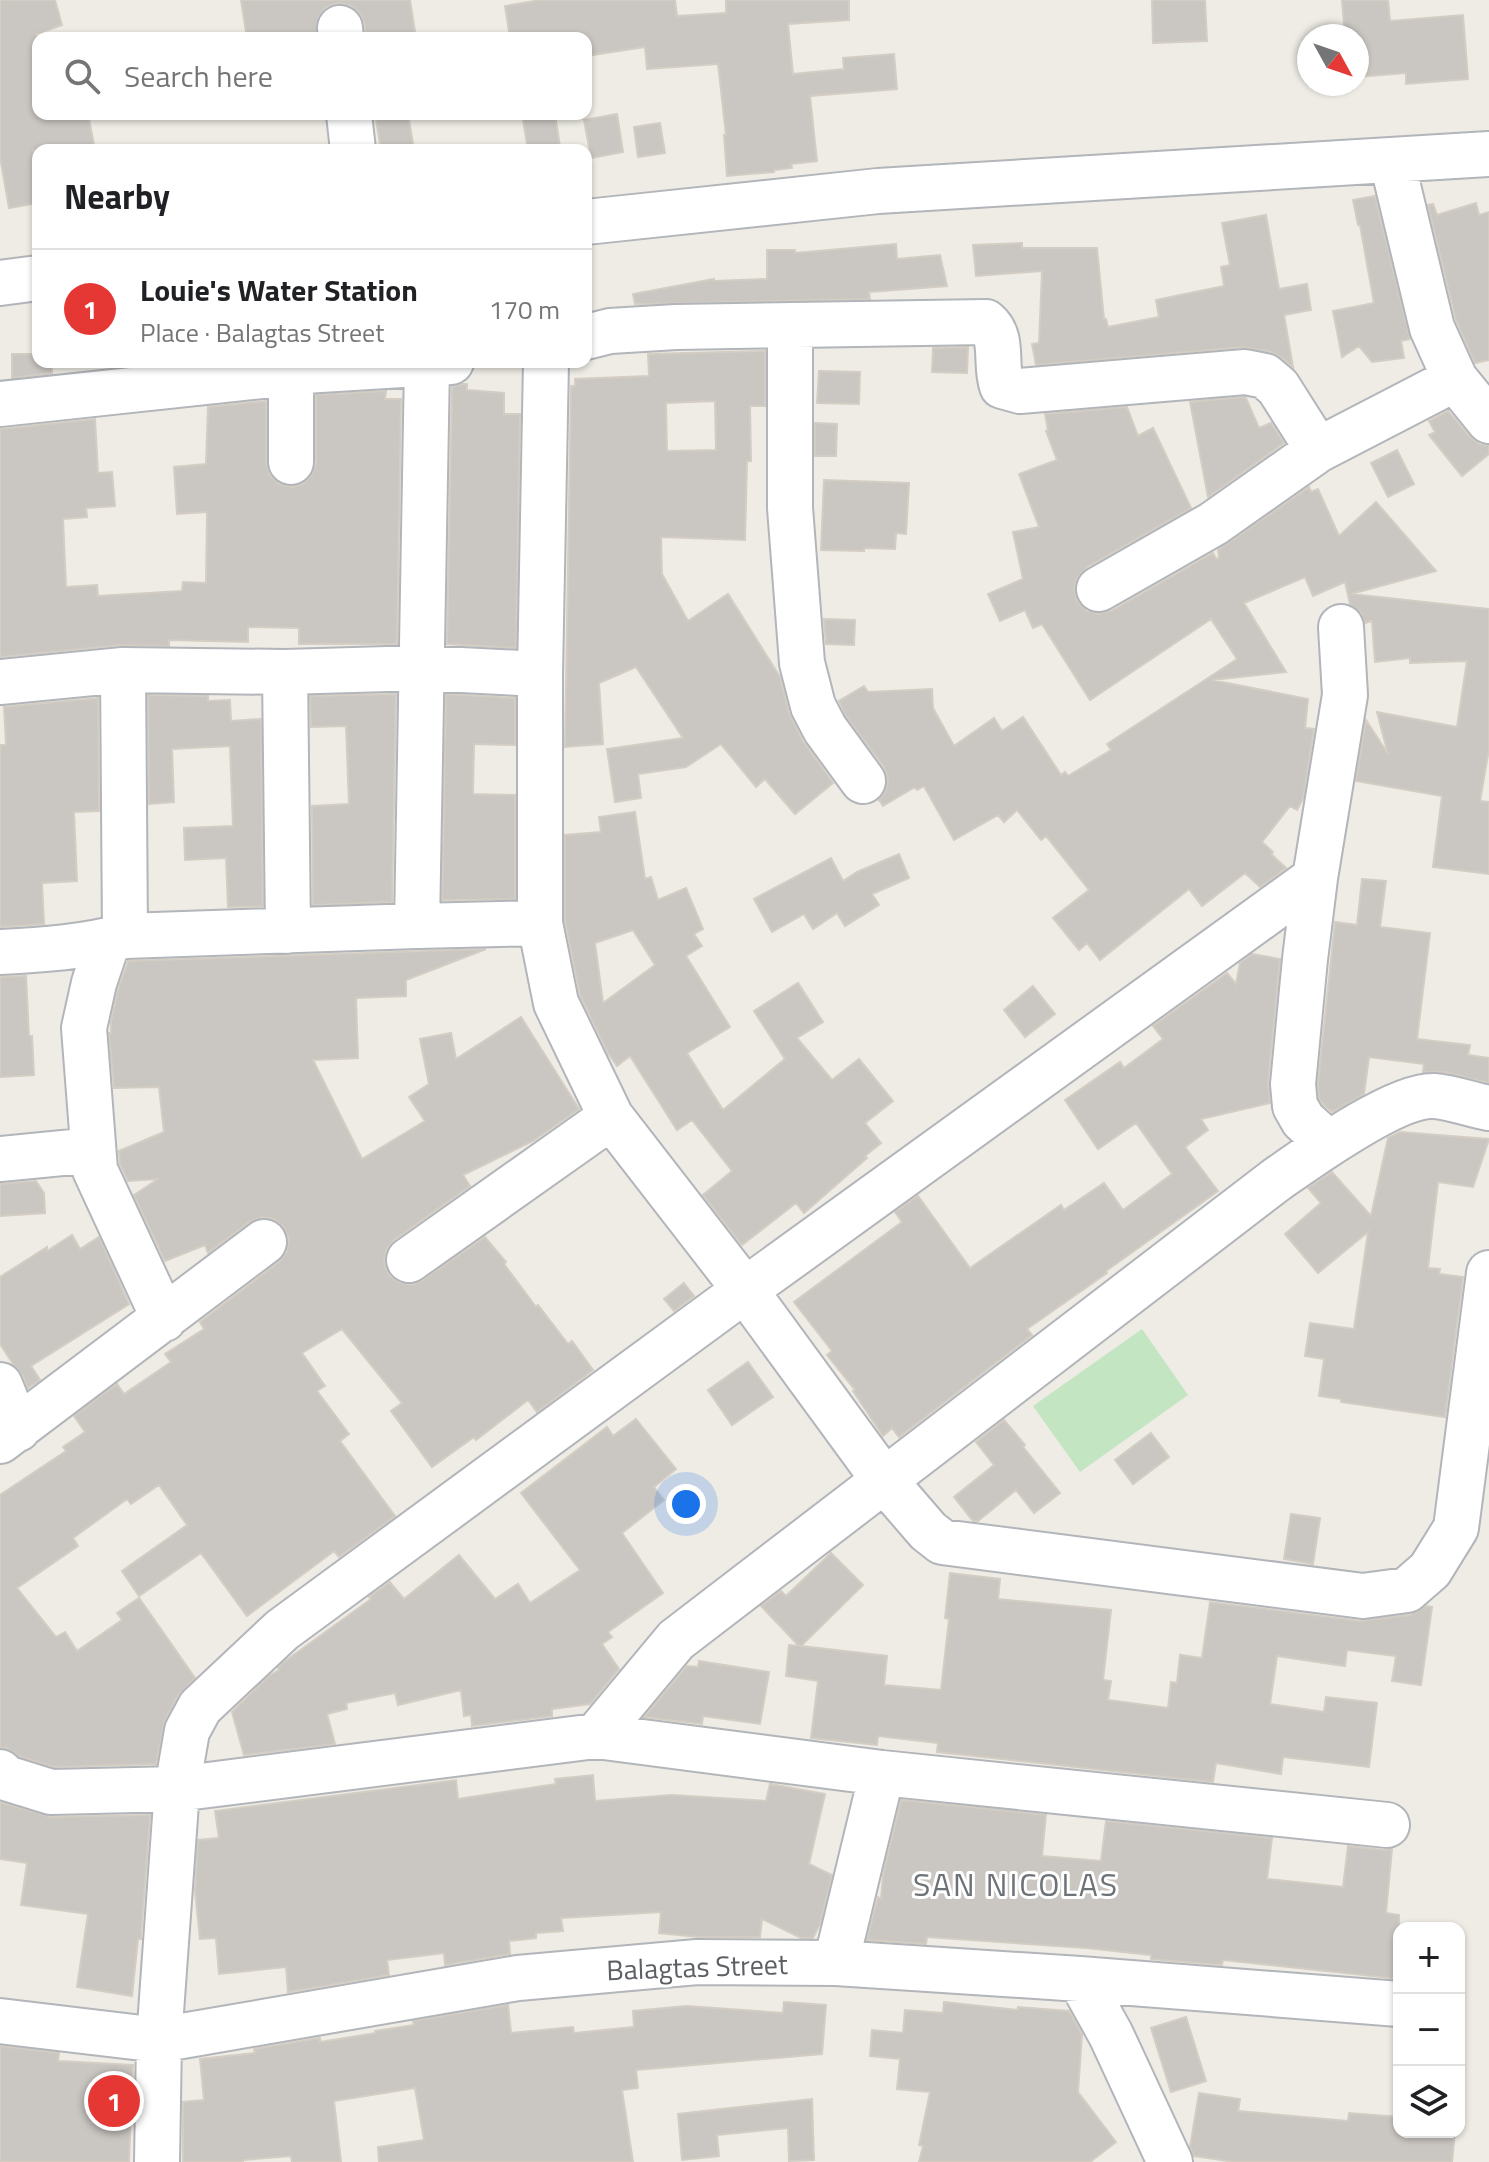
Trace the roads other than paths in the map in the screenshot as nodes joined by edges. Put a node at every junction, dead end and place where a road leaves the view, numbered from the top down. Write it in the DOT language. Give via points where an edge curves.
graph roads {
  1 [pos="350,120"];
  2 [pos="352,144"];
  3 [pos="1489,154"];
  4 [pos="1392,161"];
  5 [pos="592,221"];
  6 [pos="32,279"];
  7 [pos="0,283"];
  8 [pos="790,325"];
  9 [pos="592,336"];
  10 [pos="355,368"];
  11 [pos="439,368"];
  12 [pos="546,368"];
  13 [pos="291,373"];
  14 [pos="1455,379"];
  15 [pos="0,404"];
  16 [pos="1489,421"];
  17 [pos="1318,450"];
  18 [pos="291,462"];
  19 [pos="1099,589"];
  20 [pos="1341,627"];
  21 [pos="422,668"];
  22 [pos="123,670"];
  23 [pos="285,672"];
  24 [pos="540,674"];
  25 [pos="0,682"];
  26 [pos="863,781"];
  27 [pos="1315,878"];
  28 [pos="540,923"];
  29 [pos="417,926"];
  30 [pos="288,931"];
  31 [pos="116,938"];
  32 [pos="0,952"];
  33 [pos="1489,1108"];
  34 [pos="611,1117"];
  35 [pos="1328,1143"];
  36 [pos="93,1150"];
  37 [pos="0,1159"];
  38 [pos="264,1242"];
  39 [pos="409,1260"];
  40 [pos="1489,1273"];
  41 [pos="745,1290"];
  42 [pos="164,1319"];
  43 [pos="0,1385"];
  44 [pos="9,1435"];
  45 [pos="884,1480"];
  46 [pos="596,1736"];
  47 [pos="0,1772"];
  48 [pos="882,1773"];
  49 [pos="177,1789"];
  50 [pos="1387,1825"];
  51 [pos="836,1963"];
  52 [pos="1080,1979"];
  53 [pos="1393,2004"];
  54 [pos="0,2021"];
  55 [pos="159,2040"];
  56 [pos="157,2162"];
  57 [pos="1170,2162"];
  1 -- 2 [label="street"];
  3 -- 4 [label="street"];
  4 -- 5 [label="street" via="878,191"];
  4 -- 14 [label="street" via="1432,328"];
  6 -- 7 [label="street"];
  8 -- 9 [label="street"];
  8 -- 17 [label="street" via="986,322 997,336 1002,386 1020,391 1245,372 1265,376 1278,387"];
  8 -- 26 [label="street" via="790,508 802,663 813,706"];
  10 -- 13 [label="street"];
  11 -- 21 [label="street"];
  12 -- 24 [label="street"];
  13 -- 15 [label="street"];
  13 -- 18 [label="street"];
  14 -- 16 [label="street"];
  14 -- 17 [label="street"];
  17 -- 19 [label="street" via="1213,524"];
  20 -- 27 [label="street" via="1345,695"];
  21 -- 23 [label="street"];
  21 -- 24 [label="street"];
  21 -- 29 [label="street"];
  22 -- 23 [label="street"];
  22 -- 25 [label="street"];
  22 -- 31 [label="street"];
  23 -- 30 [label="street"];
  24 -- 28 [label="street"];
  27 -- 35 [label="street" via="1293,1084 1303,1120"];
  27 -- 41 [label="street"];
  28 -- 29 [label="street"];
  28 -- 34 [label="street" via="556,1003"];
  29 -- 30 [label="street"];
  30 -- 31 [label="street"];
  31 -- 32 [label="street"];
  31 -- 36 [label="street" via="94,983 84,1028"];
  33 -- 35 [label="street" via="1434,1096 1409,1099"];
  34 -- 39 [label="street"];
  34 -- 41 [label="street"];
  35 -- 45 [label="street"];
  36 -- 37 [label="street"];
  36 -- 42 [label="street" via="95,1170"];
  38 -- 42 [label="street"];
  40 -- 45 [label="street" via="1456,1528 1430,1570 1407,1590 1363,1596 942,1542"];
  41 -- 45 [label="street"];
  41 -- 49 [label="street" via="282,1630 200,1707 187,1731"];
  42 -- 44 [label="street"];
  43 -- 44 [label="street"];
  45 -- 46 [label="street" via="676,1640"];
  46 -- 48 [label="street"];
  46 -- 49 [label="street"];
  47 -- 49 [label="street" via="51,1792"];
  48 -- 50 [label="street"];
  48 -- 51 [label="street"];
  49 -- 55 [label="street"];
  51 -- 52 [label="street, Balagtas Street"];
  51 -- 55 [label="street, Balagtas Street" via="697,1962 518,1978"];
  52 -- 53 [label="street, Balagtas Street"];
  52 -- 57 [label="street"];
  54 -- 55 [label="street, Balagtas Street"];
  55 -- 56 [label="street"];
}
